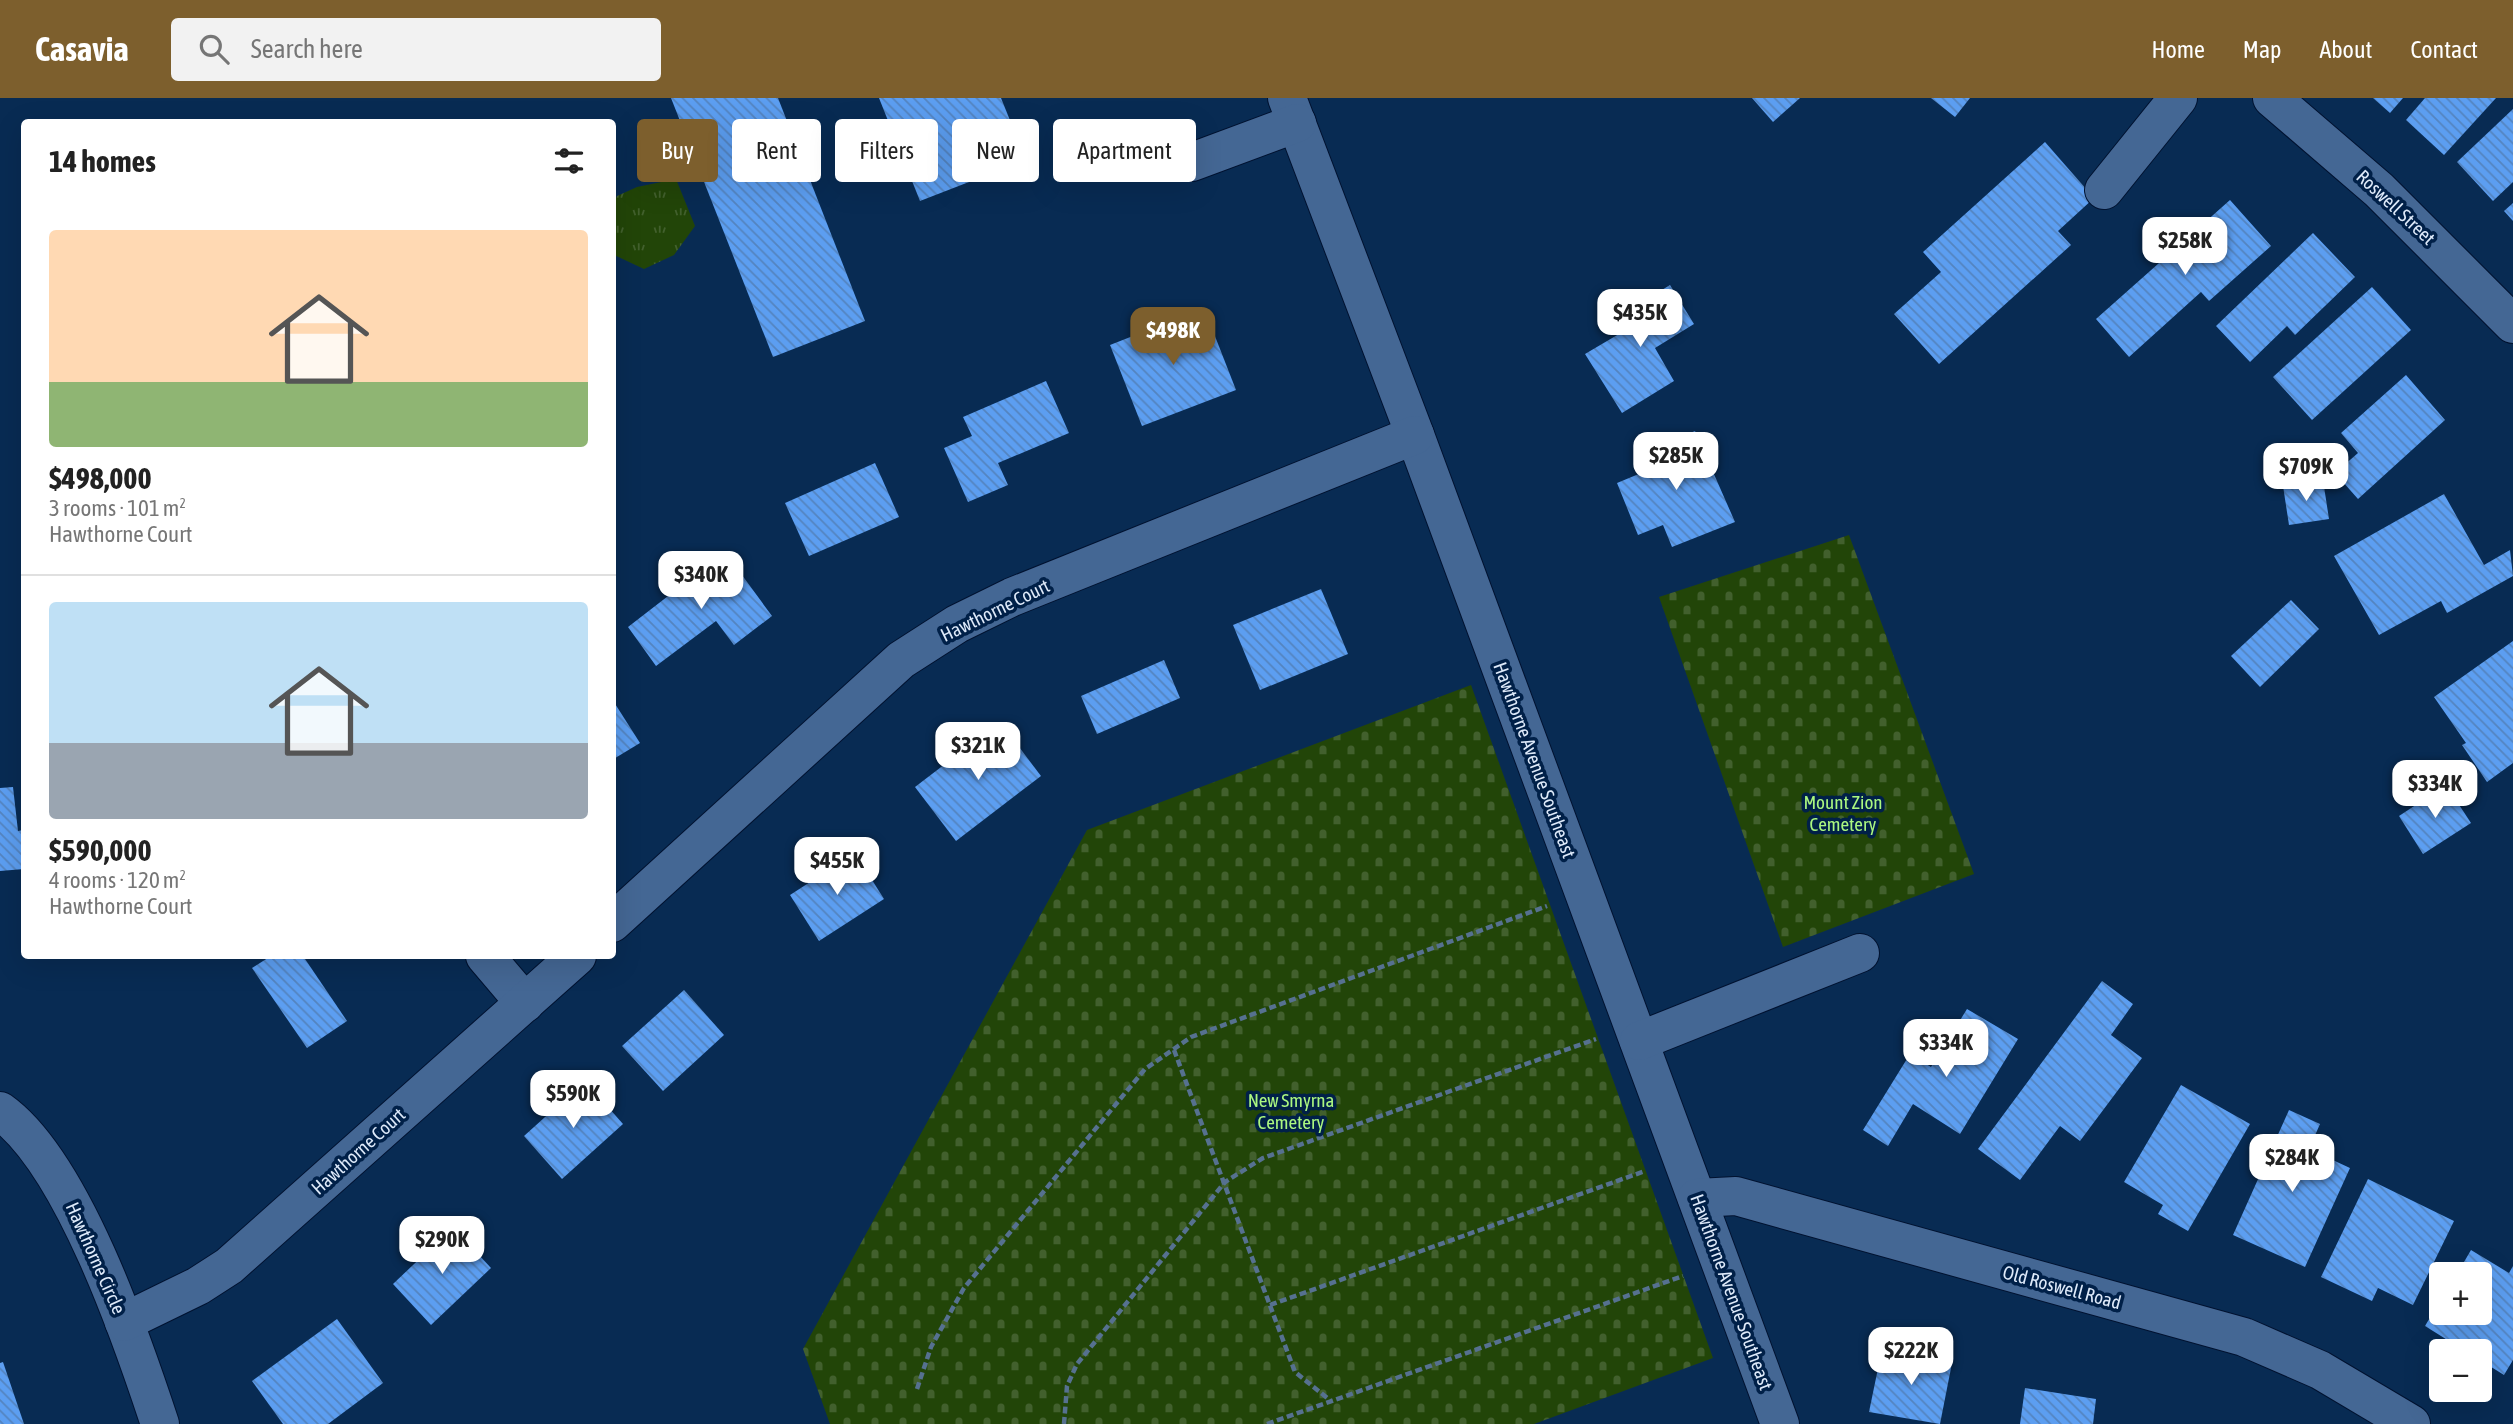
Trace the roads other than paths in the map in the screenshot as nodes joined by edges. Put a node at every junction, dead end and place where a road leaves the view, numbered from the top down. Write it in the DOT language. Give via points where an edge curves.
graph roads {
  1 [pos="2178,98"];
  2 [pos="2272,98"];
  3 [pos="1292,111"];
  4 [pos="1196,160"];
  5 [pos="2104,190"];
  6 [pos="2513,324"];
  7 [pos="1415,435"];
  8 [pos="616,919"];
  9 [pos="1860,953"];
  10 [pos="488,959"];
  11 [pos="574,959"];
  12 [pos="525,1003"];
  13 [pos="1636,1033"];
  14 [pos="0,1111"];
  15 [pos="1697,1198"];
  16 [pos="124,1322"];
  17 [pos="160,1424"];
  18 [pos="1780,1424"];
  19 [pos="2411,1424"];
  1 -- 5 [label="street"];
  2 -- 6 [label="street, Roswell Street" via="2379,190"];
  3 -- 4 [label="street"];
  3 -- 7 [label="street, Hawthorne Avenue Southeast"];
  7 -- 8 [label="street, Hawthorne Court" via="1012,597 957,625 901,660"];
  7 -- 13 [label="street, Hawthorne Avenue Southeast"];
  9 -- 13 [label="street"];
  10 -- 12 [label="street"];
  11 -- 12 [label="street, Hawthorne Court"];
  12 -- 16 [label="street, Hawthorne Court" via="229,1266"];
  13 -- 15 [label="street, Hawthorne Avenue Southeast"];
  14 -- 16 [label="street, Hawthorne Circle" via="16,1122 65,1187"];
  15 -- 18 [label="street, Hawthorne Avenue Southeast"];
  15 -- 19 [label="street, Old Roswell Road" via="1736,1196 2244,1337 2320,1370"];
  16 -- 17 [label="street, Hawthorne Circle"];
}
